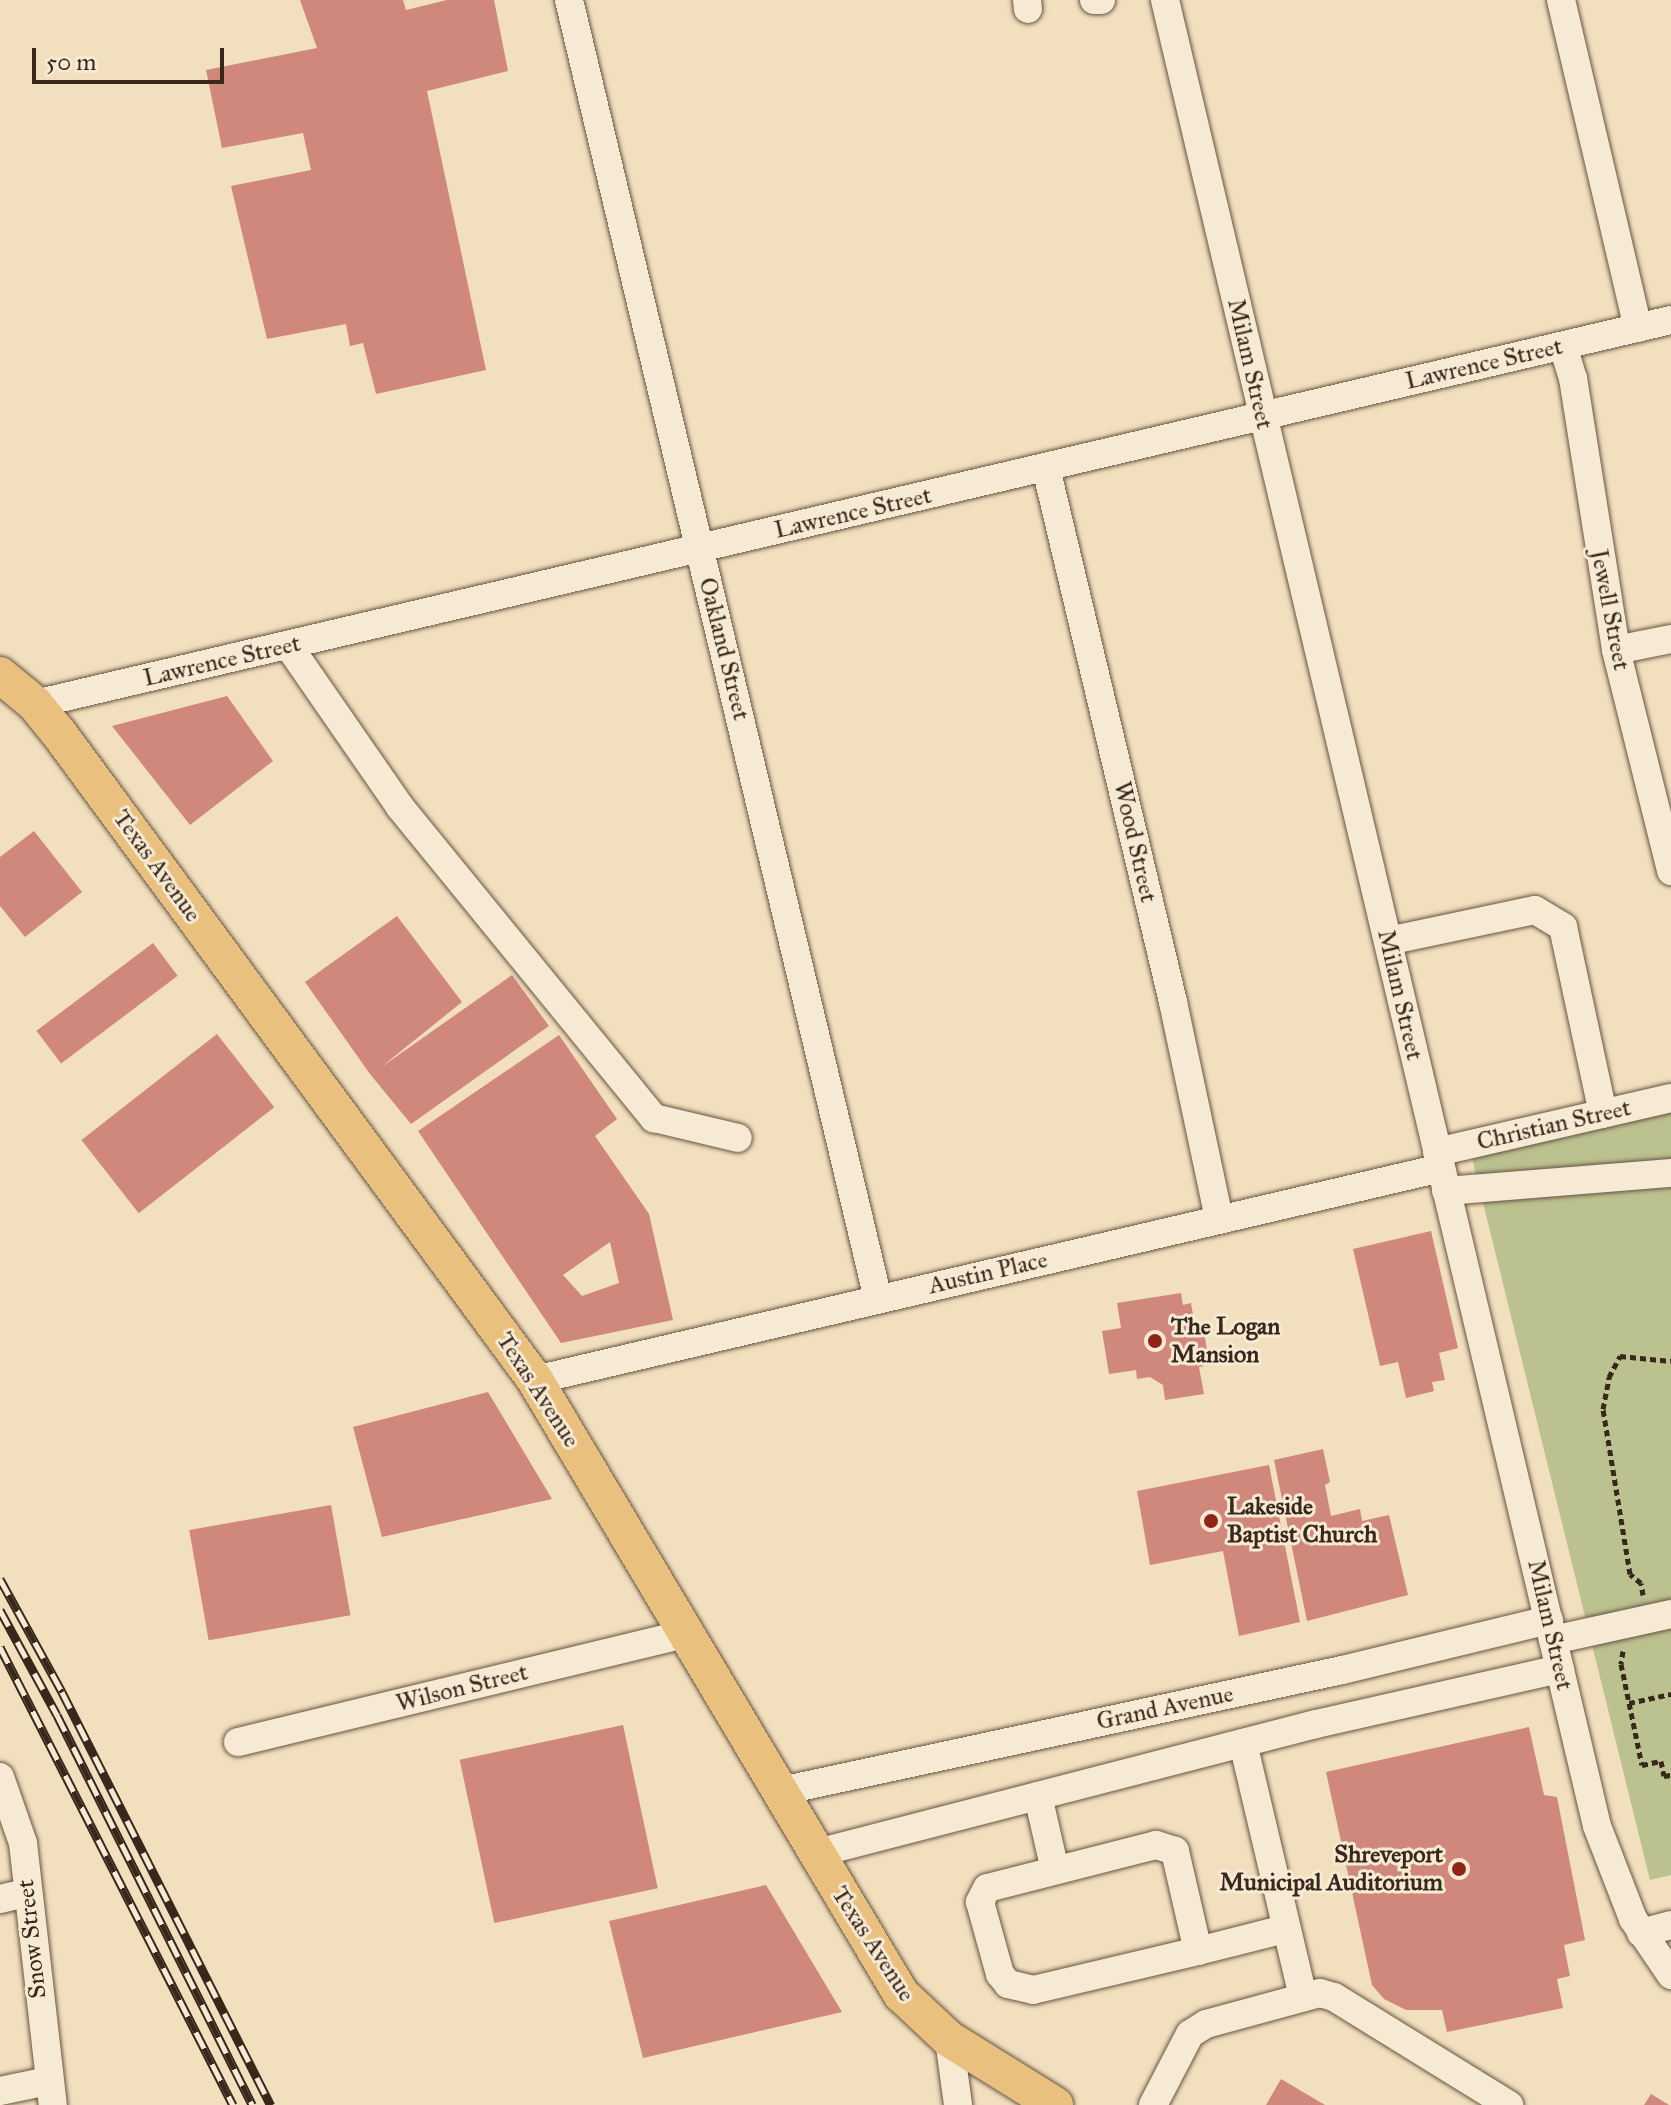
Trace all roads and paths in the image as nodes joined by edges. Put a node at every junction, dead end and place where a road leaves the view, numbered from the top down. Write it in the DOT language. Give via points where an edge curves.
graph roads {
  1 [pos="569,0"];
  2 [pos="1094,0"];
  3 [pos="1101,0"];
  4 [pos="1165,0"];
  5 [pos="1561,0"];
  6 [pos="1671,320"];
  7 [pos="1638,328"];
  8 [pos="1563,346"];
  9 [pos="1262,417"];
  10 [pos="1046,468"];
  11 [pos="699,550"];
  12 [pos="1671,639"];
  13 [pos="288,645"];
  14 [pos="1616,650"];
  15 [pos="0,675"];
  16 [pos="35,704"];
  17 [pos="1671,871"];
  18 [pos="1388,941"];
  19 [pos="1671,1098"];
  20 [pos="1603,1114"];
  21 [pos="738,1138"];
  22 [pos="1442,1170"];
  23 [pos="1671,1173"];
  24 [pos="1219,1219"];
  25 [pos="878,1299"];
  26 [pos="1671,1361"];
  27 [pos="535,1380"];
  28 [pos="1658,1617"];
  29 [pos="1551,1630"];
  30 [pos="685,1634"];
  31 [pos="1624,1647"];
  32 [pos="1560,1669"];
  33 [pos="1671,1694"];
  34 [pos="1629,1703"];
  35 [pos="238,1742"];
  36 [pos="1243,1743"];
  37 [pos="1671,1775"];
  38 [pos="0,1777"];
  39 [pos="781,1791"];
  40 [pos="1038,1796"];
  41 [pos="817,1853"];
  42 [pos="1055,1870"];
  43 [pos="13,1896"];
  44 [pos="1671,1925"];
  45 [pos="1285,1929"];
  46 [pos="1641,1933"];
  47 [pos="1198,1951"];
  48 [pos="1671,1975"];
  49 [pos="1303,1996"];
  50 [pos="949,2039"];
  51 [pos="0,2091"];
  52 [pos="51,2093"];
  53 [pos="958,2105"];
  54 [pos="1055,2105"];
  55 [pos="1153,2105"];
  56 [pos="1509,2105"];
  1 -- 11 [label="street, Oakland Street"];
  2 -- 3 [label="street"];
  4 -- 9 [label="street, Milam Street"];
  5 -- 7 [label="street"];
  6 -- 7 [label="street, Lawrence Street"];
  7 -- 8 [label="street, Lawrence Street"];
  8 -- 9 [label="street, Lawrence Street"];
  8 -- 14 [label="street, Jewell Street" via="1573,378"];
  9 -- 10 [label="street, Lawrence Street"];
  9 -- 18 [label="street, Milam Street"];
  10 -- 11 [label="street, Lawrence Street"];
  10 -- 24 [label="street, Wood Street"];
  11 -- 13 [label="street, Lawrence Street"];
  11 -- 25 [label="street, Oakland Street"];
  12 -- 14 [label="street"];
  13 -- 16 [label="street, Lawrence Street"];
  13 -- 21 [label="street" via="400,807 654,1118"];
  14 -- 17 [label="street, Jewell Street"];
  15 -- 16 [label="main road, Texas Avenue"];
  16 -- 27 [label="main road, Texas Avenue"];
  18 -- 20 [label="street" via="1535,910 1563,927"];
  18 -- 22 [label="street, Milam Street"];
  19 -- 20 [label="street, Christian Street"];
  20 -- 22 [label="street, Christian Street"];
  22 -- 23 [label="street"];
  22 -- 24 [label="street, Austin Place"];
  22 -- 29 [label="street, Milam Street"];
  24 -- 25 [label="street, Austin Place"];
  25 -- 27 [label="street, Austin Place"];
  26 -- 28 [label="path" via="1620,1356 1609,1377 1603,1409 1630,1574 1641,1583"];
  27 -- 30 [label="main road, Texas Avenue"];
  28 -- 29 [label="street, Grand Avenue"];
  29 -- 32 [label="street, Milam Street"];
  29 -- 39 [label="street, Grand Avenue"];
  30 -- 35 [label="street, Wilson Street"];
  30 -- 39 [label="main road, Texas Avenue"];
  31 -- 34 [label="path" via="1621,1664"];
  32 -- 36 [label="street, Grand Avenue"];
  32 -- 46 [label="street, Milam Street" via="1606,1858"];
  33 -- 34 [label="path"];
  34 -- 37 [label="path" via="1642,1765 1661,1761 1664,1776"];
  36 -- 40 [label="street, Grand Avenue"];
  36 -- 45 [label="street"];
  38 -- 43 [label="street, Snow Street" via="23,1843"];
  39 -- 41 [label="main road, Texas Avenue"];
  40 -- 41 [label="street, Grand Avenue"];
  40 -- 42 [label="street"];
  41 -- 50 [label="main road, Texas Avenue" via="901,1994"];
  42 -- 47 [label="street" via="1156,1845 1175,1851"];
  42 -- 47 [label="street" via="987,1888 980,1902 1000,1974 1008,1984 1033,1990"];
  43 -- 52 [label="street, Snow Street"];
  44 -- 46 [label="street"];
  45 -- 47 [label="street"];
  45 -- 49 [label="street"];
  46 -- 48 [label="street, Milam Street"];
  49 -- 55 [label="street" via="1206,2024 1190,2034"];
  49 -- 56 [label="street" via="1334,1997"];
  50 -- 53 [label="street"];
  50 -- 54 [label="main road, Texas Avenue"];
  51 -- 52 [label="street"];
}
